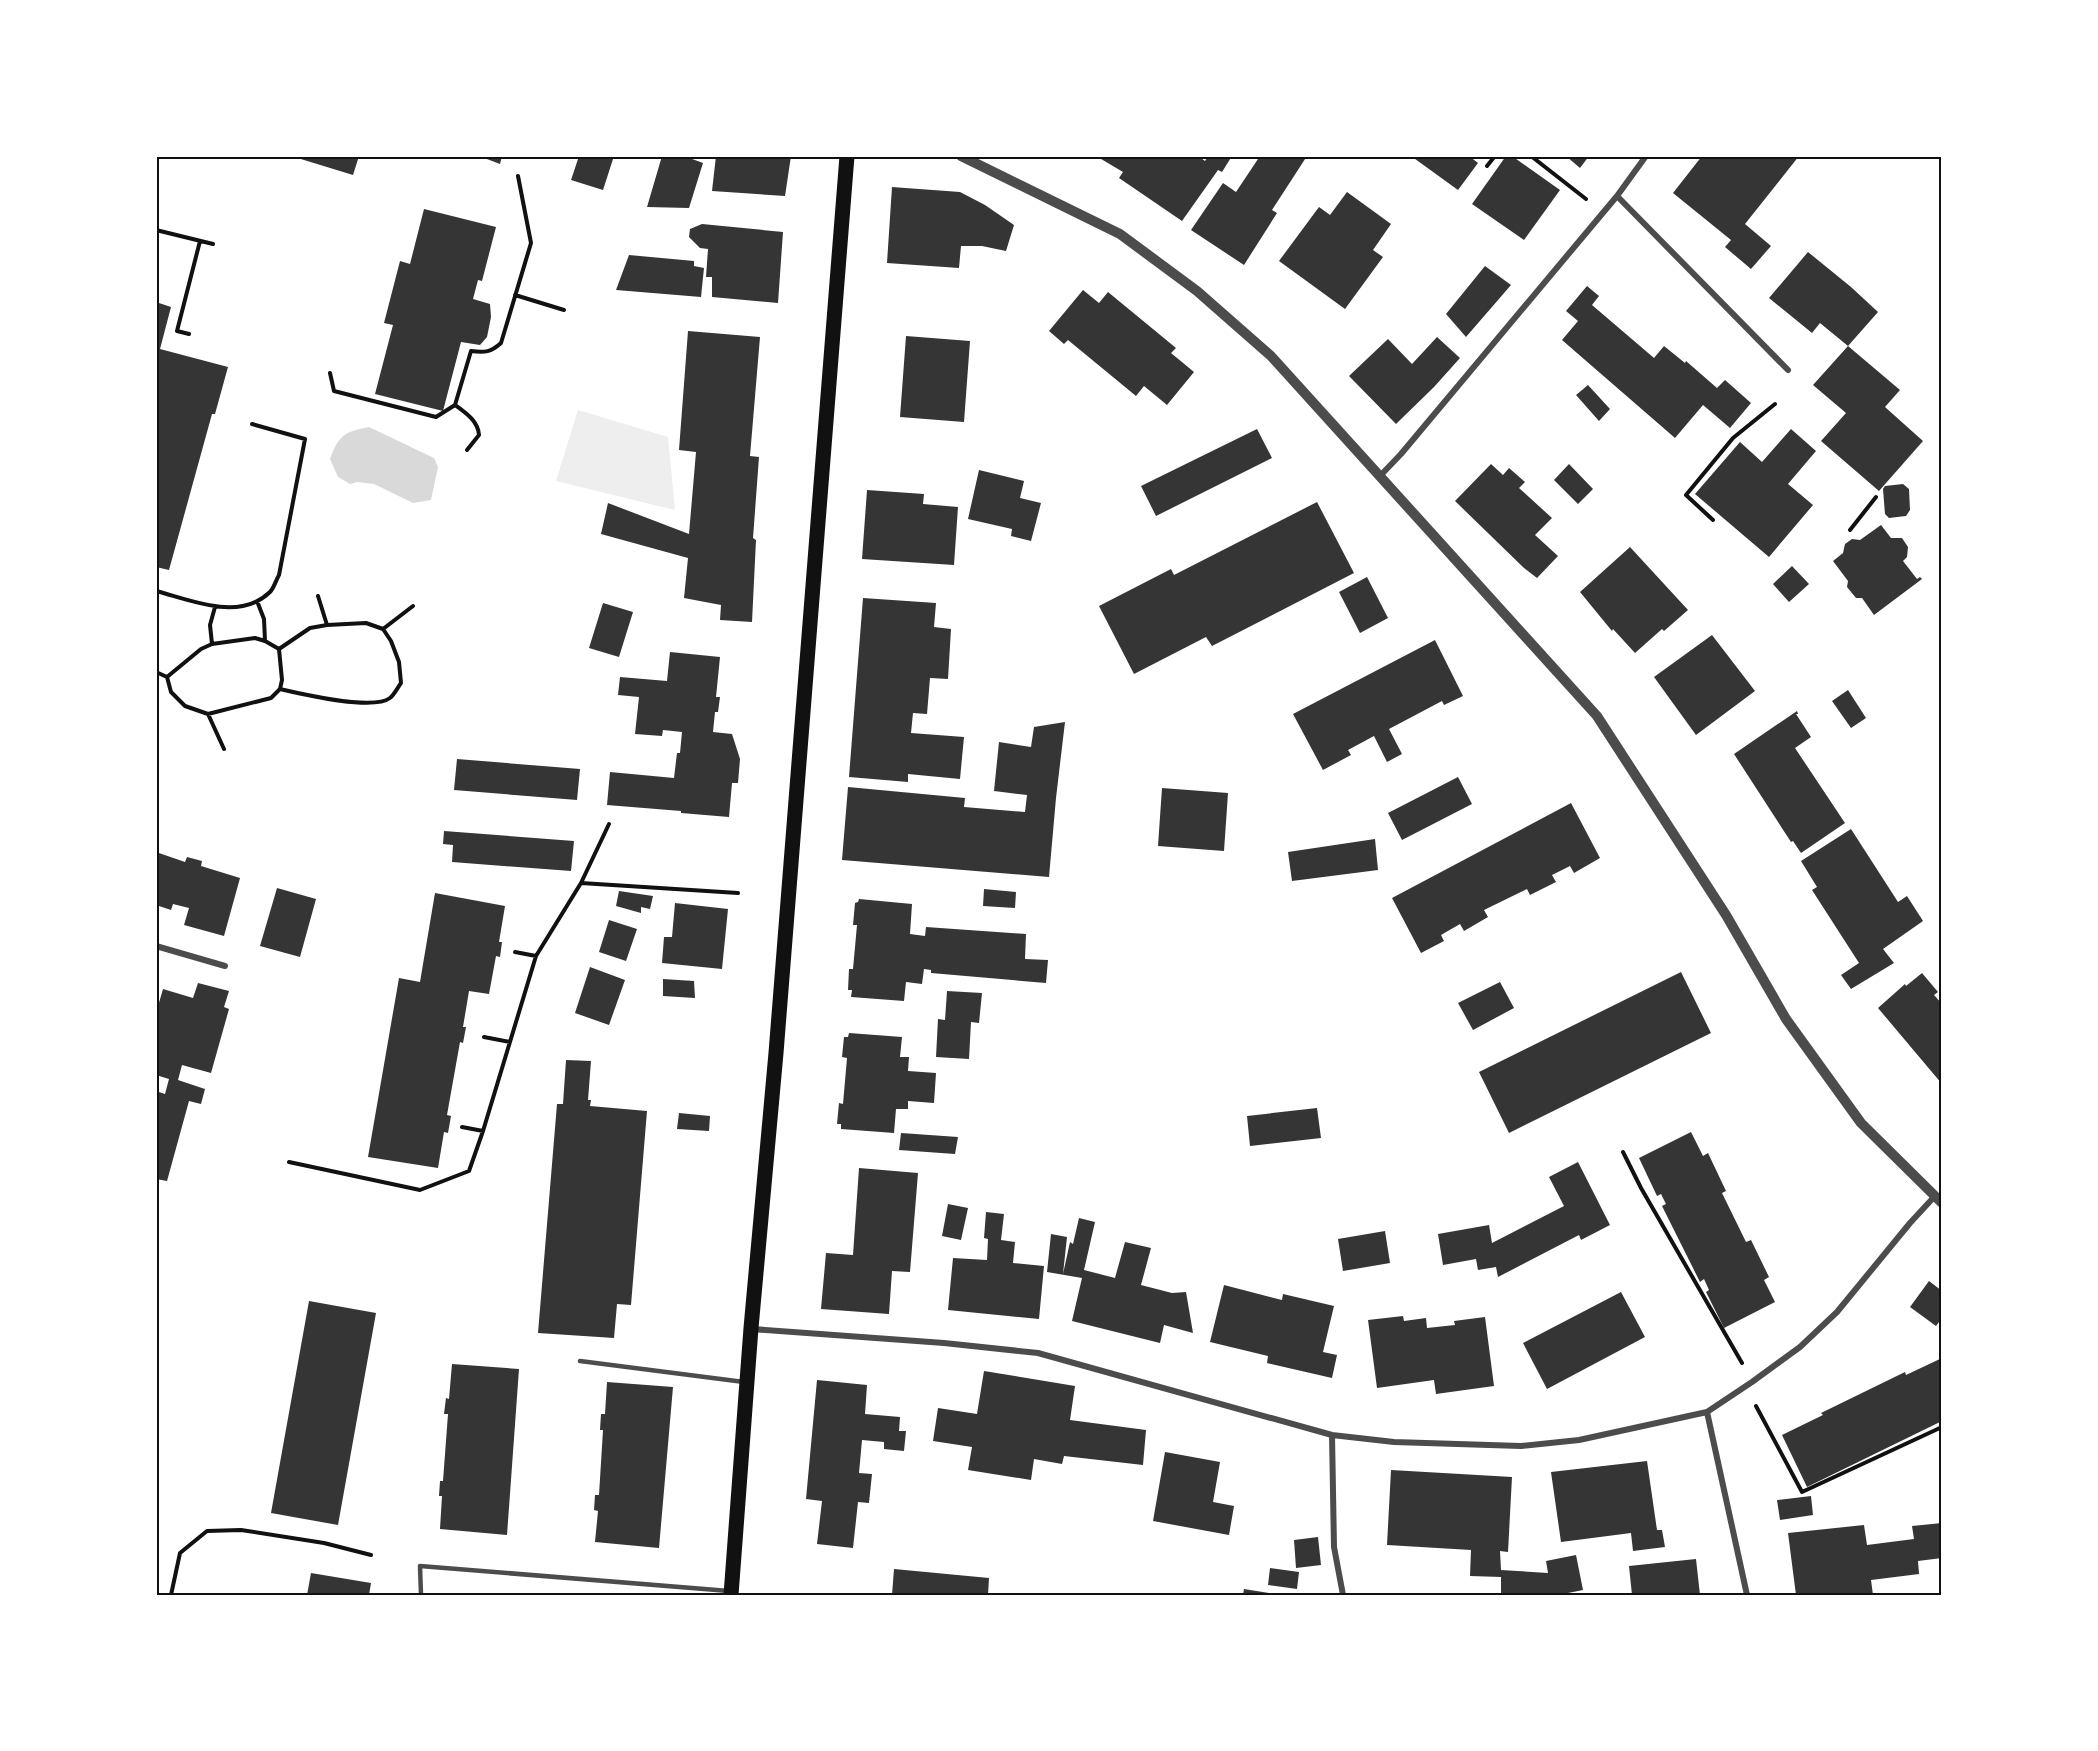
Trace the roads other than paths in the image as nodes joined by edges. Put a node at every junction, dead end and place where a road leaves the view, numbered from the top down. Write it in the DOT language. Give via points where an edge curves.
graph roads {
  1 [pos="847,156"];
  2 [pos="961,156"];
  3 [pos="1647,156"];
  4 [pos="1617,196"];
  5 [pos="1788,370"];
  6 [pos="1380,476"];
  7 [pos="156,946"];
  8 [pos="225,966"];
  9 [pos="1938,1200"];
  10 [pos="751,1328"];
  11 [pos="580,1362"];
  12 [pos="747,1382"];
  13 [pos="1707,1412"];
  14 [pos="1332,1435"];
  15 [pos="732,1593"];
  16 [pos="421,1595"];
  17 [pos="1343,1595"];
  18 [pos="1748,1595"];
  1 -- 10 [label="main road"];
  2 -- 6 [label="street" via="1120,234 1197,291 1271,356"];
  3 -- 4 [label="street"];
  4 -- 5 [label="street"];
  4 -- 6 [label="street"];
  6 -- 9 [label="street" via="1597,716 1726,915 1786,1019 1861,1123"];
  7 -- 8 [label="street"];
  9 -- 13 [label="street" via="1910,1223 1837,1312 1800,1347"];
  10 -- 12 [label="main road"];
  10 -- 14 [label="street" via="1038,1353"];
  11 -- 12 [label="lane"];
  12 -- 15 [label="main road"];
  13 -- 14 [label="street" via="1580,1440 1521,1446 1394,1442"];
  13 -- 18 [label="street"];
  14 -- 17 [label="street" via="1334,1547"];
  15 -- 16 [label="lane" via="420,1566"];
}
